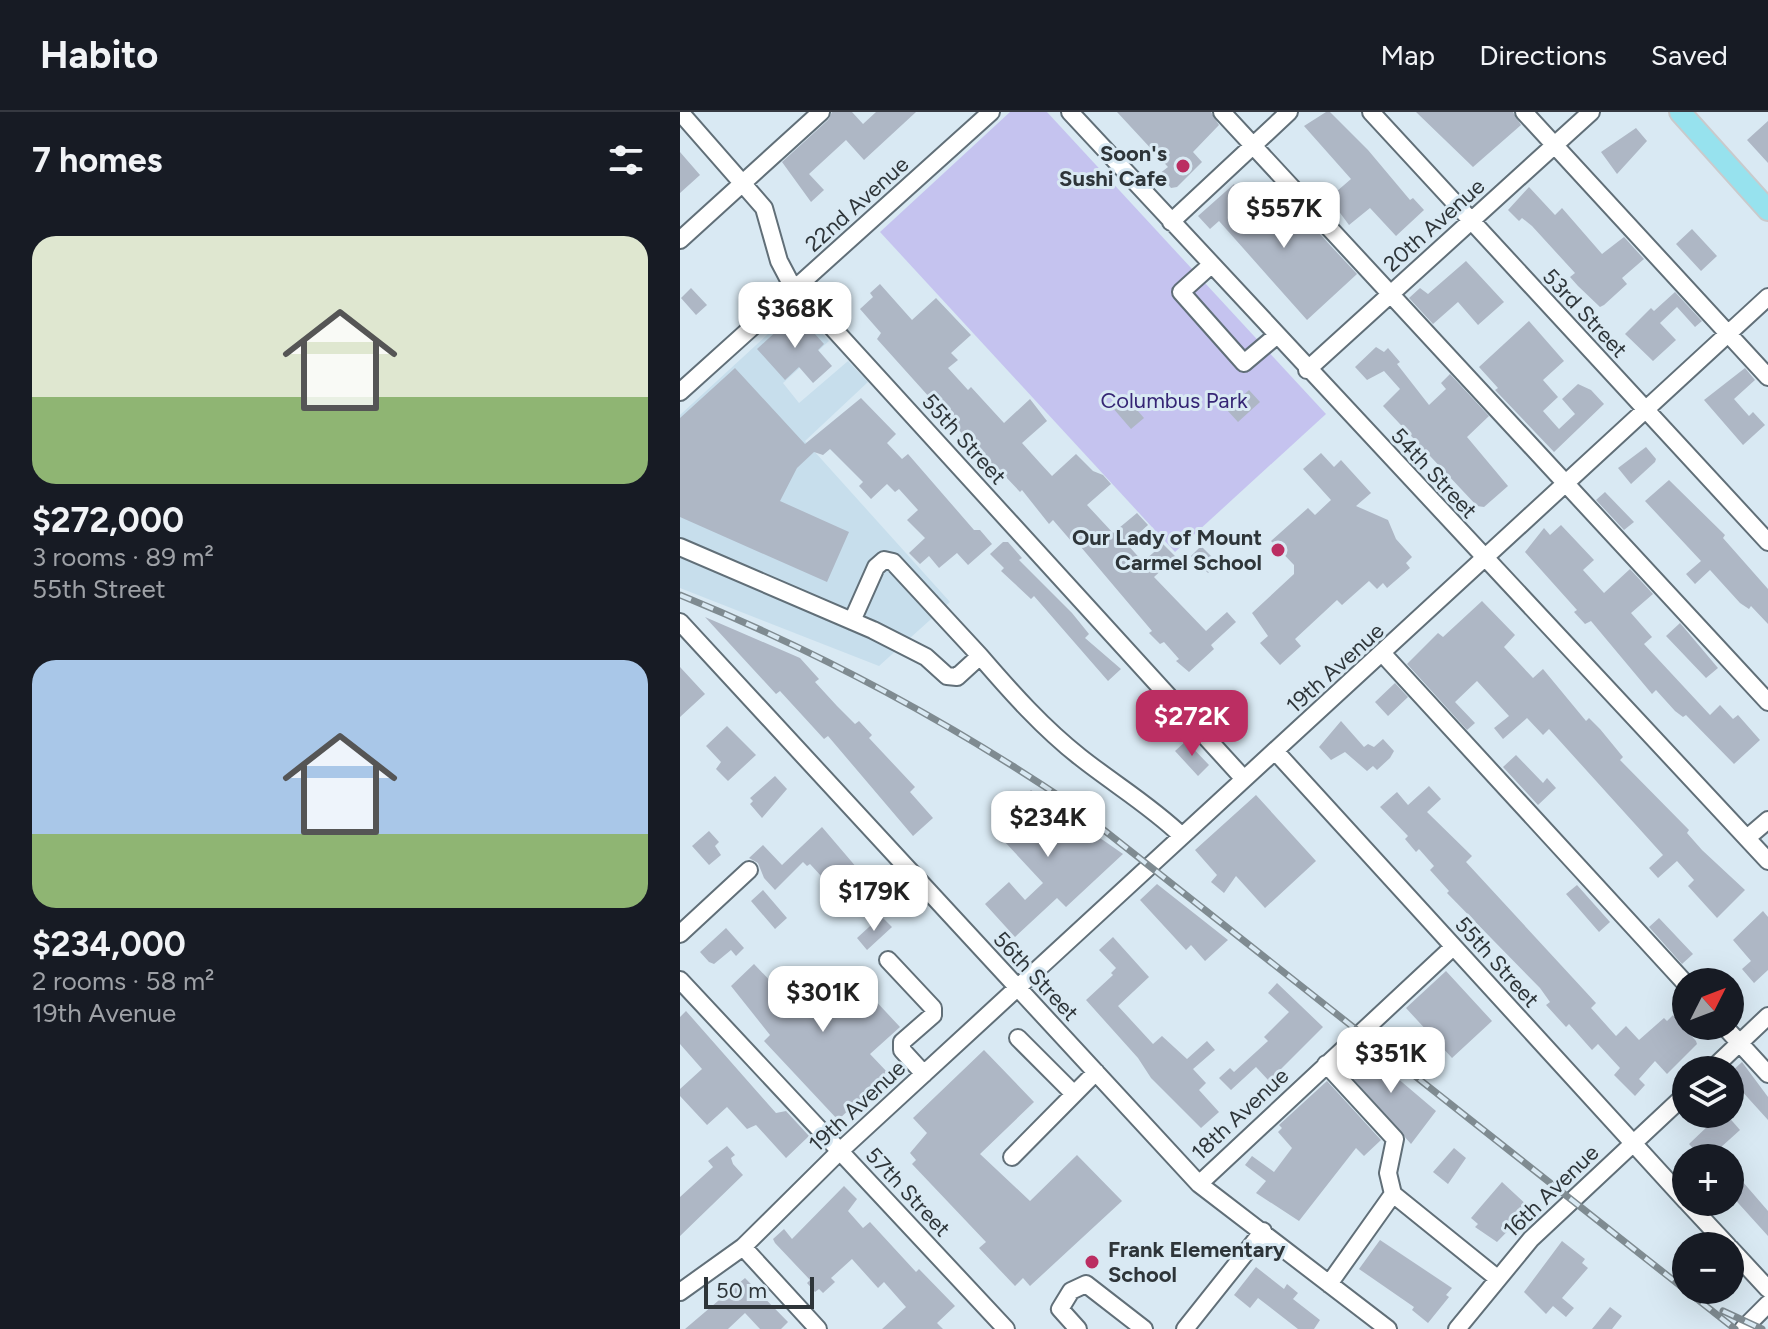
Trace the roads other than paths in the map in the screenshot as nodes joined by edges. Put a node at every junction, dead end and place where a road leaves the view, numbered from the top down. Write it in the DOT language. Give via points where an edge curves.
graph roads {
  1 [pos="680,112"];
  2 [pos="821,112"];
  3 [pos="991,112"];
  4 [pos="1070,112"];
  5 [pos="1222,112"];
  6 [pos="1289,112"];
  7 [pos="1371,112"];
  8 [pos="1524,112"];
  9 [pos="1591,112"];
  10 [pos="1688,115"];
  11 [pos="1555,145"];
  12 [pos="1252,146"];
  13 [pos="743,183"];
  14 [pos="1766,205"];
  15 [pos="1171,222"];
  16 [pos="1470,222"];
  17 [pos="680,240"];
  18 [pos="1211,265"];
  19 [pos="797,288"];
  20 [pos="1389,296"];
  21 [pos="1768,297"];
  22 [pos="1728,335"];
  23 [pos="1276,336"];
  24 [pos="1307,370"];
  25 [pos="1768,377"];
  26 [pos="680,392"];
  27 [pos="1646,410"];
  28 [pos="1567,484"];
  29 [pos="1768,542"];
  30 [pos="680,547"];
  31 [pos="1485,560"];
  32 [pos="852,621"];
  33 [pos="680,622"];
  34 [pos="1383,654"];
  35 [pos="980,656"];
  36 [pos="1768,702"];
  37 [pos="1276,752"];
  38 [pos="1244,779"];
  39 [pos="1768,820"];
  40 [pos="1182,836"];
  41 [pos="1747,838"];
  42 [pos="1768,861"];
  43 [pos="749,870"];
  44 [pos="680,934"];
  45 [pos="1453,947"];
  46 [pos="888,960"];
  47 [pos="1672,969"];
  48 [pos="680,980"];
  49 [pos="1018,989"];
  50 [pos="1768,1016"];
  51 [pos="1018,1038"];
  52 [pos="1737,1040"];
  53 [pos="1740,1043"];
  54 [pos="1726,1056"];
  55 [pos="1326,1064"];
  56 [pos="1096,1072"];
  57 [pos="924,1074"];
  58 [pos="1768,1074"];
  59 [pos="1074,1094"];
  60 [pos="1672,1107"];
  61 [pos="1633,1144"];
  62 [pos="840,1151"];
  63 [pos="1012,1157"];
  64 [pos="1199,1184"];
  65 [pos="1672,1186"];
  66 [pos="1393,1194"];
  67 [pos="1700,1216"];
  68 [pos="1263,1231"];
  69 [pos="1715,1232"];
  70 [pos="743,1247"];
  71 [pos="1744,1263"];
  72 [pos="1497,1278"];
  73 [pos="1329,1284"];
  74 [pos="1768,1289"];
  75 [pos="680,1292"];
  76 [pos="1765,1311"];
  77 [pos="818,1329"];
  78 [pos="1006,1329"];
  79 [pos="1078,1329"];
  80 [pos="1144,1329"];
  81 [pos="1185,1329"];
  82 [pos="1388,1329"];
  83 [pos="1457,1329"];
  84 [pos="1743,1329"];
  1 -- 13 [label="street, 55th Street"];
  2 -- 13 [label="street"];
  3 -- 19 [label="street, 22nd Avenue"];
  4 -- 15 [label="street, 54th Street"];
  5 -- 12 [label="street"];
  6 -- 12 [label="street"];
  7 -- 16 [label="street, 53rd Street"];
  8 -- 11 [label="street"];
  9 -- 11 [label="street, 20th Avenue"];
  10 -- 14 [label="main road"];
  11 -- 16 [label="street, 20th Avenue"];
  11 -- 22 [label="street"];
  12 -- 15 [label="street"];
  12 -- 20 [label="street"];
  13 -- 17 [label="street"];
  13 -- 19 [label="street, 55th Street" via="764,208 779,261"];
  15 -- 18 [label="street, 54th Street"];
  16 -- 20 [label="street, 20th Avenue"];
  16 -- 27 [label="street, 53rd Street"];
  18 -- 23 [label="street, 54th Street"];
  18 -- 23 [label="street" via="1181,292 1244,363"];
  19 -- 26 [label="street, 22nd Avenue"];
  19 -- 38 [label="street, 55th Street"];
  20 -- 24 [label="street, 20th Avenue"];
  20 -- 28 [label="street"];
  21 -- 22 [label="street, 19th Avenue"];
  22 -- 25 [label="street"];
  22 -- 27 [label="street, 19th Avenue"];
  23 -- 24 [label="street, 54th Street"];
  24 -- 31 [label="street, 54th Street"];
  27 -- 28 [label="street, 19th Avenue"];
  27 -- 29 [label="street, 53rd Street"];
  28 -- 31 [label="street, 19th Avenue"];
  28 -- 36 [label="street"];
  30 -- 32 [label="street"];
  31 -- 34 [label="street, 19th Avenue"];
  31 -- 41 [label="street, 54th Street"];
  32 -- 35 [label="street" via="926,657 947,676 957,677"];
  32 -- 35 [label="street" via="876,567 884,560 893,562"];
  33 -- 49 [label="street, 56th Street"];
  34 -- 37 [label="street, 19th Avenue"];
  34 -- 47 [label="street"];
  35 -- 40 [label="street" via="1080,757"];
  37 -- 38 [label="street, 19th Avenue"];
  37 -- 45 [label="street, 55th Street"];
  38 -- 40 [label="street, 19th Avenue"];
  39 -- 41 [label="street"];
  40 -- 49 [label="street, 19th Avenue"];
  41 -- 42 [label="street, 54th Street"];
  43 -- 44 [label="street"];
  45 -- 55 [label="street, 18th Avenue"];
  45 -- 61 [label="street, 55th Street"];
  46 -- 57 [label="street" via="933,1008 933,1015 902,1042 902,1050"];
  48 -- 62 [label="street, 57th Street"];
  49 -- 56 [label="street, 56th Street"];
  49 -- 57 [label="street, 19th Avenue"];
  50 -- 53 [label="street"];
  51 -- 59 [label="street"];
  52 -- 53 [label="street"];
  53 -- 54 [label="street"];
  53 -- 58 [label="street"];
  55 -- 64 [label="street, 18th Avenue"];
  55 -- 66 [label="street" via="1395,1139 1388,1173"];
  56 -- 59 [label="street"];
  56 -- 64 [label="street, 56th Street"];
  57 -- 62 [label="street, 19th Avenue"];
  59 -- 63 [label="street"];
  60 -- 61 [label="street, 16th Avenue"];
  61 -- 65 [label="street, 55th Street"];
  61 -- 72 [label="street, 16th Avenue"];
  62 -- 70 [label="street, 19th Avenue"];
  62 -- 78 [label="street, 57th Street"];
  64 -- 68 [label="street, 56th Street"];
  66 -- 72 [label="street"];
  66 -- 73 [label="street"];
  67 -- 69 [label="street, 55th Street"];
  68 -- 73 [label="street, 56th Street"];
  68 -- 81 [label="street"];
  70 -- 75 [label="street, 19th Avenue"];
  70 -- 77 [label="street"];
  71 -- 74 [label="street, 55th Street"];
  72 -- 83 [label="street, 16th Avenue"];
  73 -- 82 [label="street, 56th Street"];
  76 -- 84 [label="street"];
  79 -- 80 [label="street" via="1060,1309 1071,1291 1086,1284"];
}
